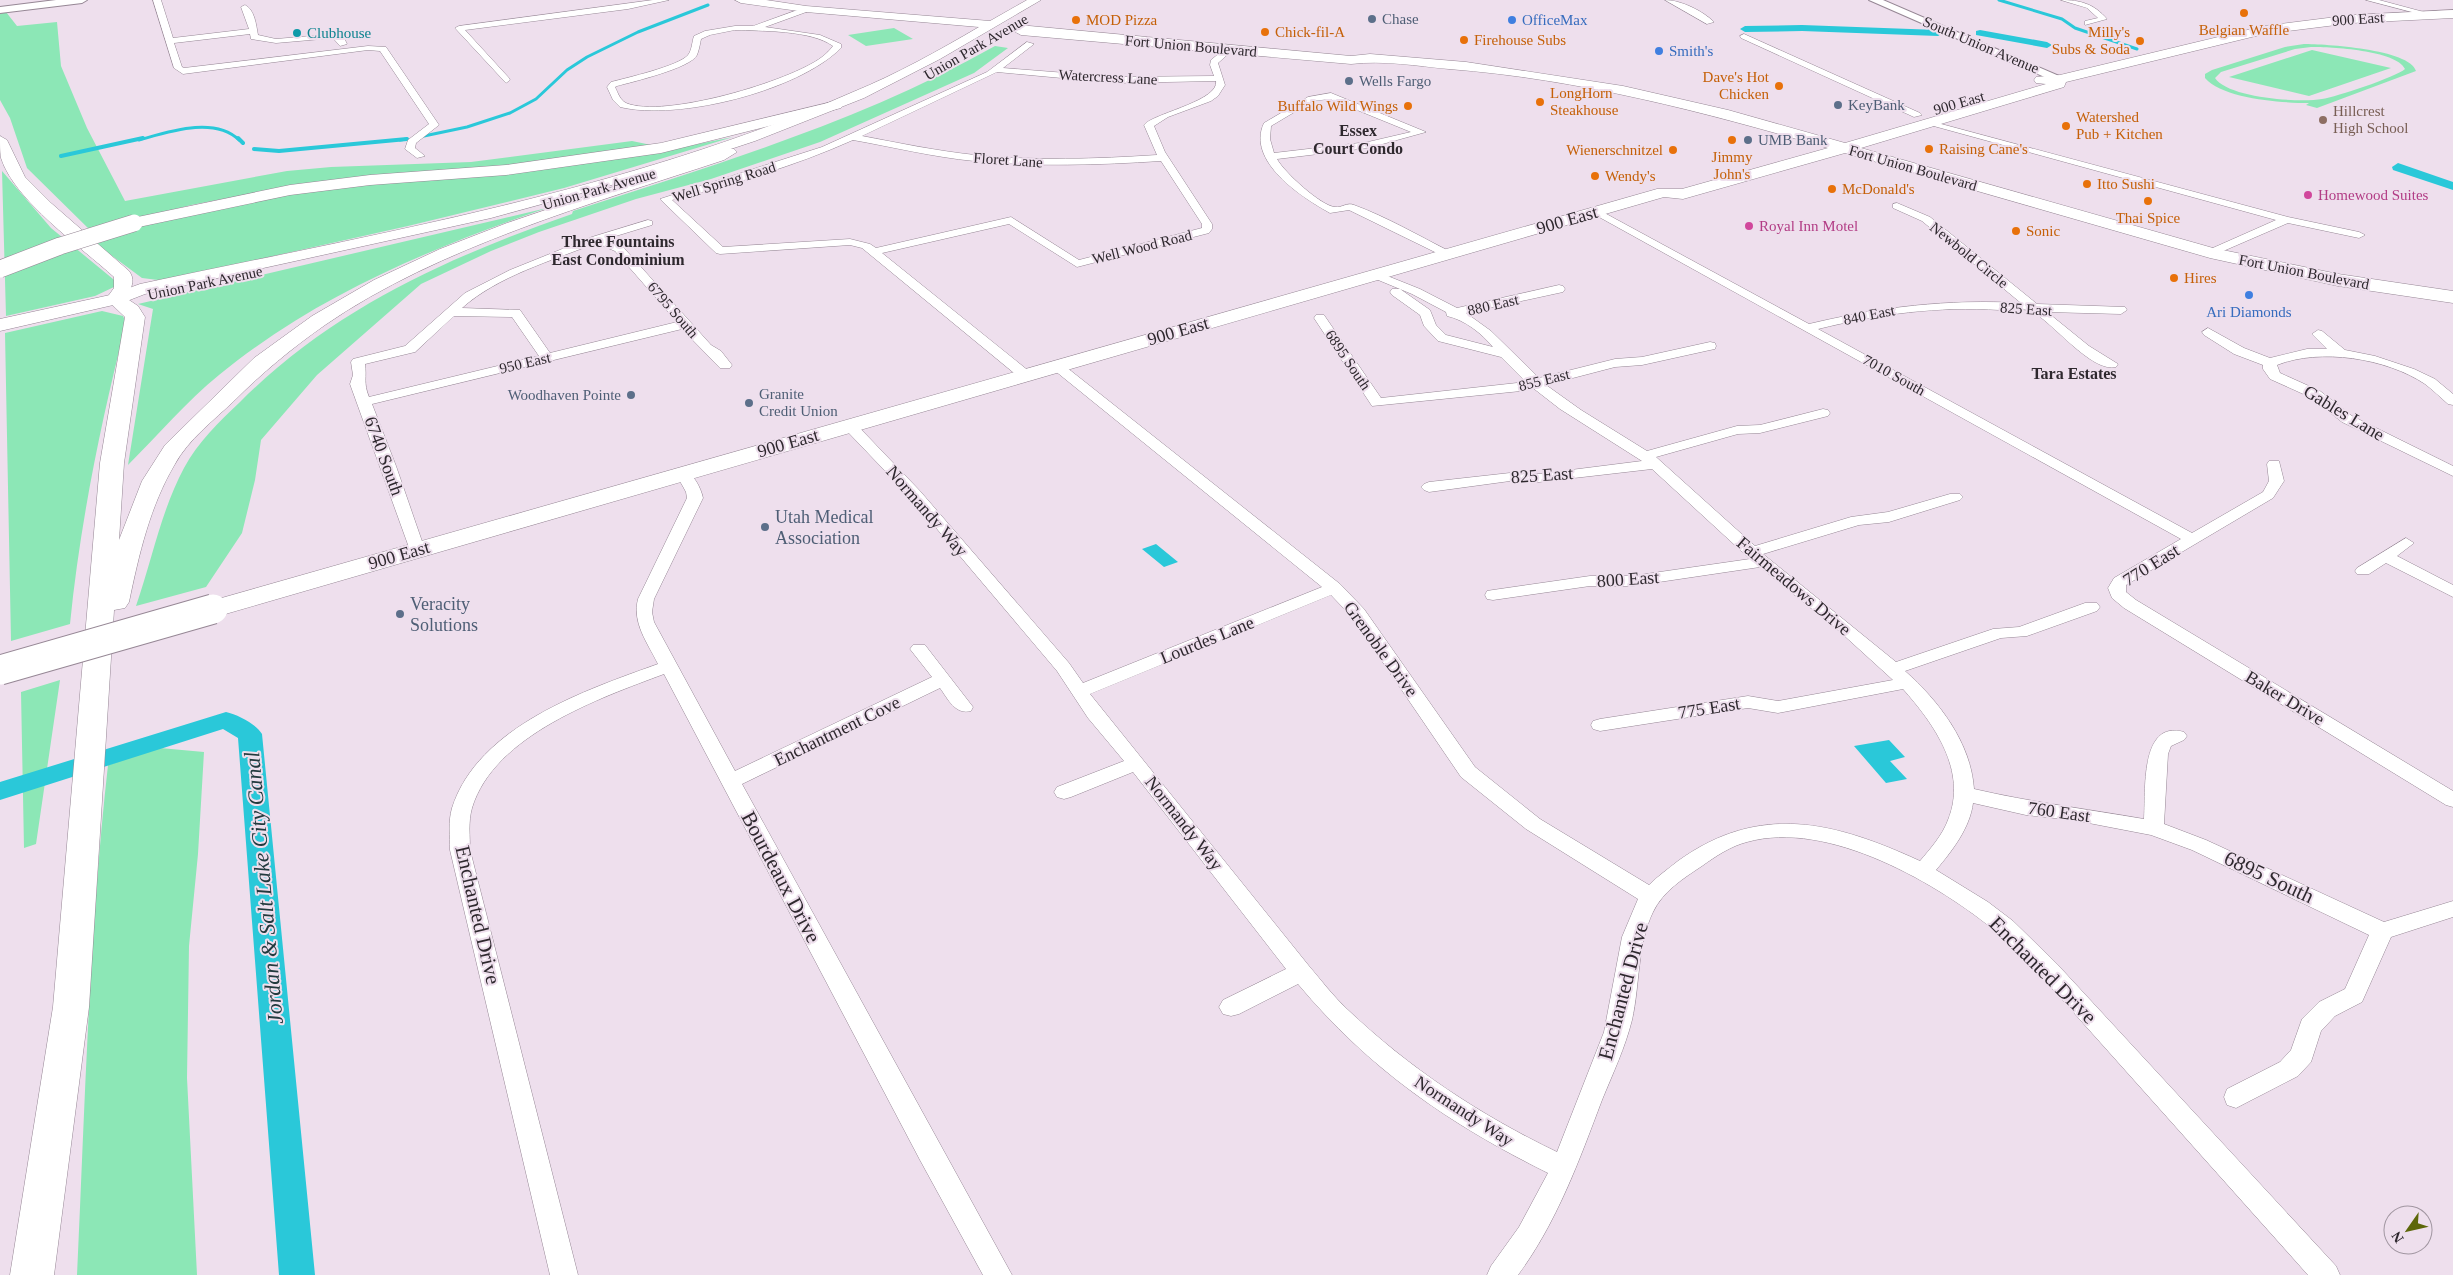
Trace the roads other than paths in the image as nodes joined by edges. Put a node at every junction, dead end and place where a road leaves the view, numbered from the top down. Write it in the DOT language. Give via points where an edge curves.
graph roads {
  1 [pos="82,0"];
  2 [pos="157,0"];
  3 [pos="665,0"];
  4 [pos="741,0"];
  5 [pos="1035,0"];
  6 [pos="1669,0"];
  7 [pos="1874,0"];
  8 [pos="2065,0"];
  9 [pos="2370,0"];
  10 [pos="1047,5"];
  11 [pos="245,8"];
  12 [pos="806,9"];
  13 [pos="0,10"];
  14 [pos="1016,11"];
  15 [pos="574,12"];
  16 [pos="2453,14"];
  17 [pos="2431,15"];
  18 [pos="581,19"];
  19 [pos="936,20"];
  20 [pos="1710,22"];
  21 [pos="2088,23"];
  22 [pos="991,25"];
  23 [pos="755,28"];
  24 [pos="767,30"];
  25 [pos="252,31"];
  26 [pos="1010,32"];
  27 [pos="1744,36"];
  28 [pos="170,41"];
  29 [pos="343,44"];
  30 [pos="1030,44"];
  31 [pos="1230,49"];
  32 [pos="1370,58"];
  33 [pos="998,70"];
  34 [pos="1218,78"];
  35 [pos="2060,79"];
  36 [pos="506,80"];
  37 [pos="836,105"];
  38 [pos="1917,115"];
  39 [pos="1934,123"];
  40 [pos="853,137"];
  41 [pos="0,140"];
  42 [pos="1822,142"];
  43 [pos="1845,148"];
  44 [pos="729,152"];
  45 [pos="420,156"];
  46 [pos="1269,157"];
  47 [pos="1164,158"];
  48 [pos="1663,192"];
  49 [pos="1897,206"];
  50 [pos="1595,212"];
  51 [pos="2287,220"];
  52 [pos="648,223"];
  53 [pos="2359,236"];
  54 [pos="596,239"];
  55 [pos="874,252"];
  56 [pos="2210,253"];
  57 [pos="1447,254"];
  58 [pos="0,270"];
  59 [pos="1375,275"];
  60 [pos="1560,289"];
  61 [pos="2453,297"];
  62 [pos="115,299"];
  63 [pos="1932,306"];
  64 [pos="2037,310"];
  65 [pos="2121,310"];
  66 [pos="453,312"];
  67 [pos="1426,313"];
  68 [pos="1455,313"];
  69 [pos="1320,318"];
  70 [pos="686,324"];
  71 [pos="0,325"];
  72 [pos="1808,328"];
  73 [pos="2208,332"];
  74 [pos="2318,334"];
  75 [pos="1710,346"];
  76 [pos="2340,353"];
  77 [pos="1507,355"];
  78 [pos="547,358"];
  79 [pos="2270,363"];
  80 [pos="2111,364"];
  81 [pos="725,365"];
  82 [pos="1056,366"];
  83 [pos="1025,376"];
  84 [pos="1535,382"];
  85 [pos="2453,401"];
  86 [pos="363,402"];
  87 [pos="1376,403"];
  88 [pos="1823,413"];
  89 [pos="850,426"];
  90 [pos="1649,460"];
  91 [pos="2274,464"];
  92 [pos="2453,472"];
  93 [pos="683,474"];
  94 [pos="1429,487"];
  95 [pos="1954,497"];
  96 [pos="2192,539"];
  97 [pos="2406,543"];
  98 [pos="417,550"];
  99 [pos="2385,556"];
  100 [pos="1758,557"];
  101 [pos="2363,571"];
  102 [pos="1334,588"];
  103 [pos="2453,592"];
  104 [pos="2118,594"];
  105 [pos="1493,595"];
  106 [pos="2091,607"];
  107 [pos="919,649"];
  108 [pos="669,666"];
  109 [pos="0,670"];
  110 [pos="1892,670"];
  111 [pos="943,679"];
  112 [pos="1906,683"];
  113 [pos="1080,691"];
  114 [pos="94,699"];
  115 [pos="964,707"];
  116 [pos="1600,725"];
  117 [pos="2177,736"];
  118 [pos="1137,763"];
  119 [pos="730,782"];
  120 [pos="1064,792"];
  121 [pos="1964,794"];
  122 [pos="2453,800"];
  123 [pos="2154,828"];
  124 [pos="1923,872"];
  125 [pos="1651,897"];
  126 [pos="2453,909"];
  127 [pos="2382,931"];
  128 [pos="1301,972"];
  129 [pos="1231,1007"];
  130 [pos="2236,1097"];
  131 [pos="1563,1168"];
  132 [pos="32,1275"];
  133 [pos="564,1275"];
  134 [pos="998,1275"];
  135 [pos="1500,1275"];
  136 [pos="2326,1275"];
  1 -- 13 [label="street"];
  2 -- 28 [label="street"];
  3 -- 15 [label="street"];
  4 -- 12 [label="main road, Fort Union Boulevard"];
  5 -- 14 [label="main road, Union Park Avenue"];
  6 -- 20 [label="street"];
  7 -- 35 [label="street, South Union Avenue"];
  8 -- 21 [label="street" via="2090,6 2102,20"];
  9 -- 17 [label="street"];
  10 -- 26 [label="main road, Union Park Avenue"];
  11 -- 25 [label="street" via="251,19"];
  12 -- 19 [label="main road, Fort Union Boulevard"];
  12 -- 23 [label="street"];
  12 -- 24 [label="street"];
  14 -- 19 [label="main road"];
  14 -- 22 [label="main road, Union Park Avenue"];
  15 -- 18 [label="street"];
  15 -- 36 [label="street" via="459,28"];
  16 -- 17 [label="main road, 900 East"];
  17 -- 35 [label="main road, 900 East" via="2352,19 2264,30"];
  19 -- 22 [label="main road, Fort Union Boulevard"];
  22 -- 26 [label="main road, Fort Union Boulevard"];
  22 -- 37 [label="main road, Union Park Avenue"];
  23 -- 24 [label="street"];
  23 -- 24 [label="street" via="708,33 697,38 693,55 688,59 661,71 620,81 611,89 624,106 652,110 682,107 784,80 827,58 838,46 831,40 814,36"];
  25 -- 28 [label="street"];
  25 -- 29 [label="street" via="254,37 261,39 334,36"];
  26 -- 31 [label="main road, Fort Union Boulevard"];
  26 -- 32 [label="main road, Fort Union Boulevard" via="1033,25 1354,53"];
  26 -- 44 [label="main road, Union Park Avenue" via="868,103 794,132"];
  27 -- 38 [label="street"];
  28 -- 45 [label="street" via="178,68 183,71 368,48 382,49 434,125 412,142 410,149"];
  30 -- 33 [label="street, Well Spring Road"];
  31 -- 32 [label="main road, Fort Union Boulevard" via="1351,60"];
  31 -- 34 [label="street, Well Wood Road" via="1214,62"];
  32 -- 42 [label="main road, Fort Union Boulevard" via="1505,71 1623,90 1700,107"];
  33 -- 34 [label="street, Watercress Lane" via="1124,80"];
  33 -- 40 [label="street, Well Spring Road"];
  34 -- 47 [label="street, Well Wood Road" via="1221,83 1215,94 1149,125"];
  35 -- 38 [label="main road, 900 East" via="2041,80"];
  35 -- 39 [label="main road, 900 East" via="2059,84"];
  37 -- 58 [label="main road, bridge" via="652,149 506,170 370,180 224,202 60,246"];
  37 -- 62 [label="main road, Union Park Avenue" via="730,144 573,190 140,290"];
  38 -- 42 [label="main road, 900 East"];
  39 -- 43 [label="main road, 900 East"];
  39 -- 51 [label="street"];
  40 -- 47 [label="street, Floret Lane" via="1013,162 1088,163"];
  40 -- 55 [label="street, Well Spring Road" via="769,168 665,199 720,251 850,242 860,243"];
  41 -- 62 [label="main road" via="18,179 45,207 124,275 123,288"];
  42 -- 43 [label="main road, Fort Union Boulevard"];
  42 -- 48 [label="main road, 900 East" via="1662,186"];
  43 -- 48 [label="main road, 900 East" via="1683,194"];
  43 -- 56 [label="main road, Fort Union Boulevard"];
  44 -- 62 [label="main road, Union Park Avenue" via="470,223 146,297"];
  44 -- 114 [label="main road" via="518,224 415,266 323,317 237,382 165,461 141,505 127,552"];
  46 -- 46 [label="street" via="1368,145 1421,132 1331,96 1311,99 1267,125 1265,150"];
  46 -- 57 [label="street" via="1310,199 1334,211 1350,207"];
  47 -- 55 [label="street, Well Wood Road" via="1207,224 1205,231 1077,264 1011,220"];
  48 -- 50 [label="main road, 900 East"];
  49 -- 64 [label="street, Newbold Circle" via="1926,220"];
  50 -- 57 [label="main road, 900 East"];
  50 -- 72 [label="street, 7010 South"];
  51 -- 53 [label="street"];
  51 -- 56 [label="street"];
  52 -- 54 [label="street"];
  54 -- 66 [label="street" via="482,288"];
  54 -- 70 [label="street, 6795 South" via="616,246"];
  55 -- 83 [label="street, Well Spring Road"];
  56 -- 61 [label="main road, Fort Union Boulevard" via="2338,280"];
  57 -- 59 [label="main road, 900 East"];
  59 -- 67 [label="street, Fairmeadows Drive"];
  59 -- 68 [label="street, Fairmeadows Drive" via="1412,287"];
  59 -- 82 [label="main road, 900 East"];
  60 -- 68 [label="street, 880 East"];
  62 -- 71 [label="main road, Union Park Avenue"];
  62 -- 114 [label="main road" via="131,310 135,317 112,463"];
  63 -- 64 [label="street, 825 East"];
  63 -- 72 [label="street, 840 East" via="1866,314"];
  64 -- 65 [label="street, 825 East"];
  64 -- 80 [label="street, Newbold Circle" via="2084,349"];
  66 -- 78 [label="street" via="516,313"];
  66 -- 86 [label="street, 6740 South" via="410,349 358,362 360,375 357,384"];
  67 -- 68 [label="street, 880 East"];
  67 -- 77 [label="street, Fairmeadows Drive" via="1430,326 1442,338"];
  68 -- 77 [label="street, Fairmeadows Drive" via="1492,336"];
  69 -- 87 [label="street, 6895 South"];
  70 -- 78 [label="street, 950 East"];
  70 -- 81 [label="street, 6795 South"];
  72 -- 96 [label="street, 7010 South"];
  73 -- 79 [label="street, Gables Lane" via="2239,351"];
  74 -- 76 [label="street"];
  75 -- 84 [label="street, 855 East" via="1642,361 1615,362"];
  76 -- 79 [label="street" via="2313,352 2278,358"];
  76 -- 85 [label="street" via="2374,360 2427,380"];
  77 -- 84 [label="street, Fairmeadows Drive"];
  78 -- 86 [label="street, 950 East"];
  79 -- 92 [label="street, Gables Lane" via="2270,370 2275,376 2315,394 2348,419"];
  82 -- 83 [label="main road, 900 East"];
  82 -- 102 [label="street, Grenoble Drive"];
  83 -- 89 [label="main road, 900 East"];
  84 -- 87 [label="street, 855 East"];
  84 -- 90 [label="street, Fairmeadows Drive" via="1571,411"];
  86 -- 98 [label="street, 6740 South"];
  88 -- 90 [label="street, 825 East" via="1760,429 1737,430"];
  89 -- 93 [label="main road, 900 East"];
  89 -- 113 [label="street, Normandy Way" via="915,494"];
  90 -- 94 [label="street, 825 East" via="1538,478 1510,477"];
  90 -- 100 [label="street, Fairmeadows Drive"];
  91 -- 96 [label="street, 770 East" via="2278,481 2275,489"];
  93 -- 98 [label="main road, 900 East"];
  93 -- 108 [label="street, Bourdeaux Drive" via="694,492 692,507 646,599 643,612 645,622"];
  95 -- 100 [label="street, 800 East" via="1889,517 1857,520"];
  96 -- 104 [label="street, 770 East" via="2120,582 2116,588"];
  97 -- 99 [label="street"];
  98 -- 109 [label="main road, 900 East, bridge"];
  99 -- 101 [label="street"];
  99 -- 103 [label="street"];
  100 -- 105 [label="street, 800 East" via="1632,581 1590,581"];
  100 -- 110 [label="street, Fairmeadows Drive"];
  102 -- 113 [label="street, Lourdes Lane"];
  102 -- 125 [label="street, Grenoble Drive" via="1358,613 1468,772 1490,794"];
  104 -- 122 [label="street, Baker Drive"];
  106 -- 110 [label="street" via="2021,632 1999,633"];
  107 -- 111 [label="street"];
  108 -- 119 [label="street, Bourdeaux Drive"];
  108 -- 133 [label="street, Enchanted Drive" via="581,699 548,714 519,734 494,756 471,787 460,818 460,850"];
  110 -- 112 [label="street, Fairmeadows Drive"];
  111 -- 115 [label="street"];
  111 -- 119 [label="street, Enchantment Cove"];
  112 -- 116 [label="street, 775 East" via="1778,707 1748,702"];
  112 -- 121 [label="street, Fairmeadows Drive" via="1946,727 1959,760"];
  113 -- 118 [label="street, Normandy Way" via="1095,714"];
  114 -- 132 [label="main road" via="71,1007"];
  117 -- 123 [label="street" via="2160,745"];
  118 -- 120 [label="street"];
  118 -- 128 [label="street, Normandy Way"];
  119 -- 134 [label="street, Bourdeaux Drive"];
  121 -- 123 [label="street, 760 East" via="2026,808"];
  121 -- 124 [label="street, Fairmeadows Drive" via="1962,816 1954,833"];
  123 -- 127 [label="street, 6895 South" via="2199,845"];
  124 -- 125 [label="street, Enchanted Drive" via="1834,836 1791,830 1754,833 1724,843 1698,858"];
  124 -- 136 [label="street, Enchanted Drive" via="2005,927 2049,970"];
  125 -- 131 [label="street, Enchanted Drive" via="1634,930 1622,1011 1610,1050"];
  126 -- 127 [label="street"];
  127 -- 130 [label="street" via="2354,995 2327,1010 2310,1026 2302,1055 2289,1069"];
  128 -- 129 [label="street"];
  128 -- 131 [label="street, Normandy Way" via="1337,1014 1388,1060 1442,1100 1516,1145"];
  131 -- 135 [label="street, Enchanted Drive" via="1530,1236"];
}
